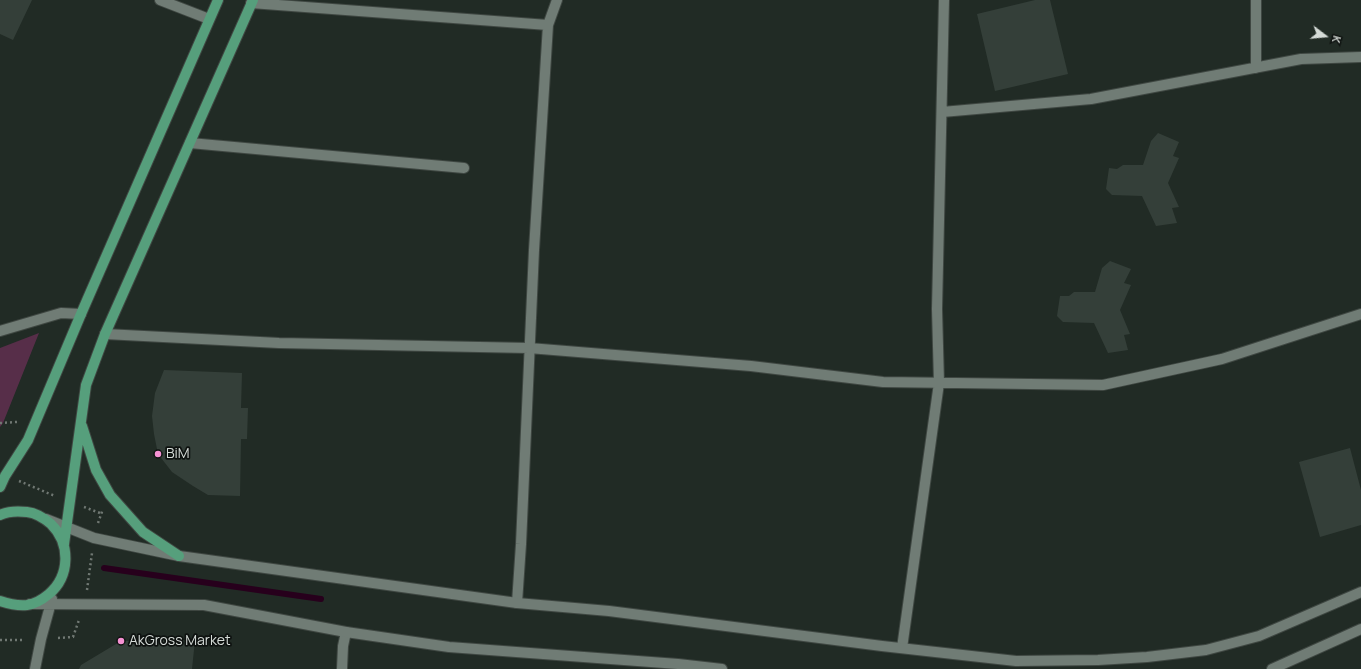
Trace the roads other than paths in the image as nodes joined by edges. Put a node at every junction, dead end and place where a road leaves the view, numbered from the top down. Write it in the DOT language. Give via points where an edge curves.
graph roads {
  1 [pos="160,0"];
  2 [pos="218,0"];
  3 [pos="557,0"];
  4 [pos="944,0"];
  5 [pos="1256,0"];
  6 [pos="252,2"];
  7 [pos="209,19"];
  8 [pos="548,25"];
  9 [pos="1361,56"];
  10 [pos="1256,68"];
  11 [pos="942,112"];
  12 [pos="190,143"];
  13 [pos="464,168"];
  14 [pos="81,314"];
  15 [pos="1361,314"];
  16 [pos="0,331"];
  17 [pos="105,334"];
  18 [pos="529,348"];
  19 [pos="939,383"];
  20 [pos="81,422"];
  21 [pos="0,487"];
  22 [pos="1,515"];
  23 [pos="46,519"];
  24 [pos="66,527"];
  25 [pos="64,544"];
  26 [pos="180,556"];
  27 [pos="55,588"];
  28 [pos="1361,592"];
  29 [pos="0,603"];
  30 [pos="517,603"];
  31 [pos="28,604"];
  32 [pos="51,604"];
  33 [pos="1361,629"];
  34 [pos="346,632"];
  35 [pos="902,648"];
  36 [pos="678,666"];
  37 [pos="35,669"];
  38 [pos="342,669"];
  39 [pos="722,669"];
  40 [pos="1272,669"];
  1 -- 7 [label="street"];
  2 -- 7 [label="main road"];
  3 -- 8 [label="street"];
  4 -- 11 [label="street"];
  5 -- 10 [label="street"];
  6 -- 8 [label="street"];
  6 -- 12 [label="main road"];
  7 -- 14 [label="main road"];
  8 -- 18 [label="street"];
  9 -- 10 [label="street" via="1301,59"];
  10 -- 11 [label="street" via="1091,99"];
  11 -- 19 [label="street" via="937,309"];
  12 -- 13 [label="street"];
  12 -- 17 [label="main road"];
  14 -- 16 [label="street" via="61,313"];
  14 -- 21 [label="main road" via="28,440"];
  15 -- 19 [label="street" via="1222,359 1103,384"];
  17 -- 18 [label="street" via="279,342"];
  17 -- 20 [label="main road" via="86,385"];
  18 -- 19 [label="street" via="751,366 883,382"];
  18 -- 30 [label="street"];
  19 -- 35 [label="street"];
  20 -- 24 [label="main road"];
  20 -- 26 [label="main road" via="96,470 110,495 143,532"];
  22 -- 23 [label="main road" via="17,511 33,513"];
  23 -- 24 [label="street"];
  23 -- 25 [label="main road" via="57,530"];
  24 -- 25 [label="main road"];
  24 -- 26 [label="street" via="94,538"];
  25 -- 27 [label="main road" via="66,559 63,574"];
  26 -- 30 [label="street"];
  27 -- 31 [label="main road" via="43,599"];
  27 -- 32 [label="street"];
  28 -- 35 [label="street" via="1259,636 1206,650 1098,660 1016,661"];
  29 -- 31 [label="main road"];
  30 -- 35 [label="street" via="625,613"];
  31 -- 32 [label="street"];
  32 -- 34 [label="street" via="204,605"];
  32 -- 37 [label="street"];
  33 -- 40 [label="street"];
  34 -- 36 [label="street" via="449,647"];
  34 -- 38 [label="street"];
  36 -- 39 [label="street"];
}
